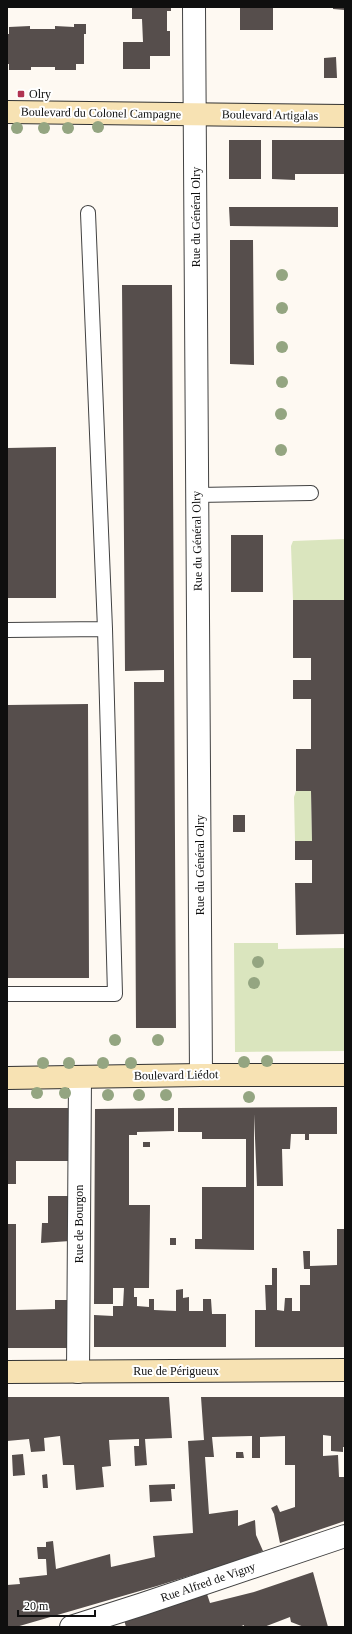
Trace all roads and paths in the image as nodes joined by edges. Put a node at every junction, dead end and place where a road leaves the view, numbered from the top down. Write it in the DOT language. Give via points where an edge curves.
graph roads {
  1 [pos="194,7"];
  2 [pos="7,112"];
  3 [pos="196,114"];
  4 [pos="345,116"];
  5 [pos="88,213"];
  6 [pos="312,494"];
  7 [pos="197,495"];
  8 [pos="104,629"];
  9 [pos="7,630"];
  10 [pos="7,994"];
  11 [pos="202,1074"];
  12 [pos="345,1075"];
  13 [pos="80,1077"];
  14 [pos="7,1078"];
  15 [pos="345,1370"];
  16 [pos="7,1372"];
  17 [pos="78,1372"];
  18 [pos="345,1536"];
  19 [pos="71,1627"];
  1 -- 3 [label="street, Rue du Général Olry"];
  2 -- 3 [label="main road, Boulevard du Colonel Campagne"];
  3 -- 4 [label="main road, Boulevard Artigalas"];
  3 -- 7 [label="street, Rue du Général Olry"];
  5 -- 8 [label="lane"];
  6 -- 7 [label="lane"];
  7 -- 11 [label="street, Rue du Général Olry"];
  8 -- 9 [label="lane"];
  8 -- 10 [label="lane" via="115,994"];
  11 -- 12 [label="main road, Boulevard Liédot"];
  11 -- 13 [label="main road, Boulevard Liédot"];
  13 -- 14 [label="main road, Boulevard Liédot"];
  13 -- 17 [label="street, Rue de Bourgon"];
  15 -- 17 [label="main road, Rue de Périgueux"];
  16 -- 17 [label="main road, Rue de Périgueux"];
  18 -- 19 [label="street, Rue Alfred de Vigny"];
}
